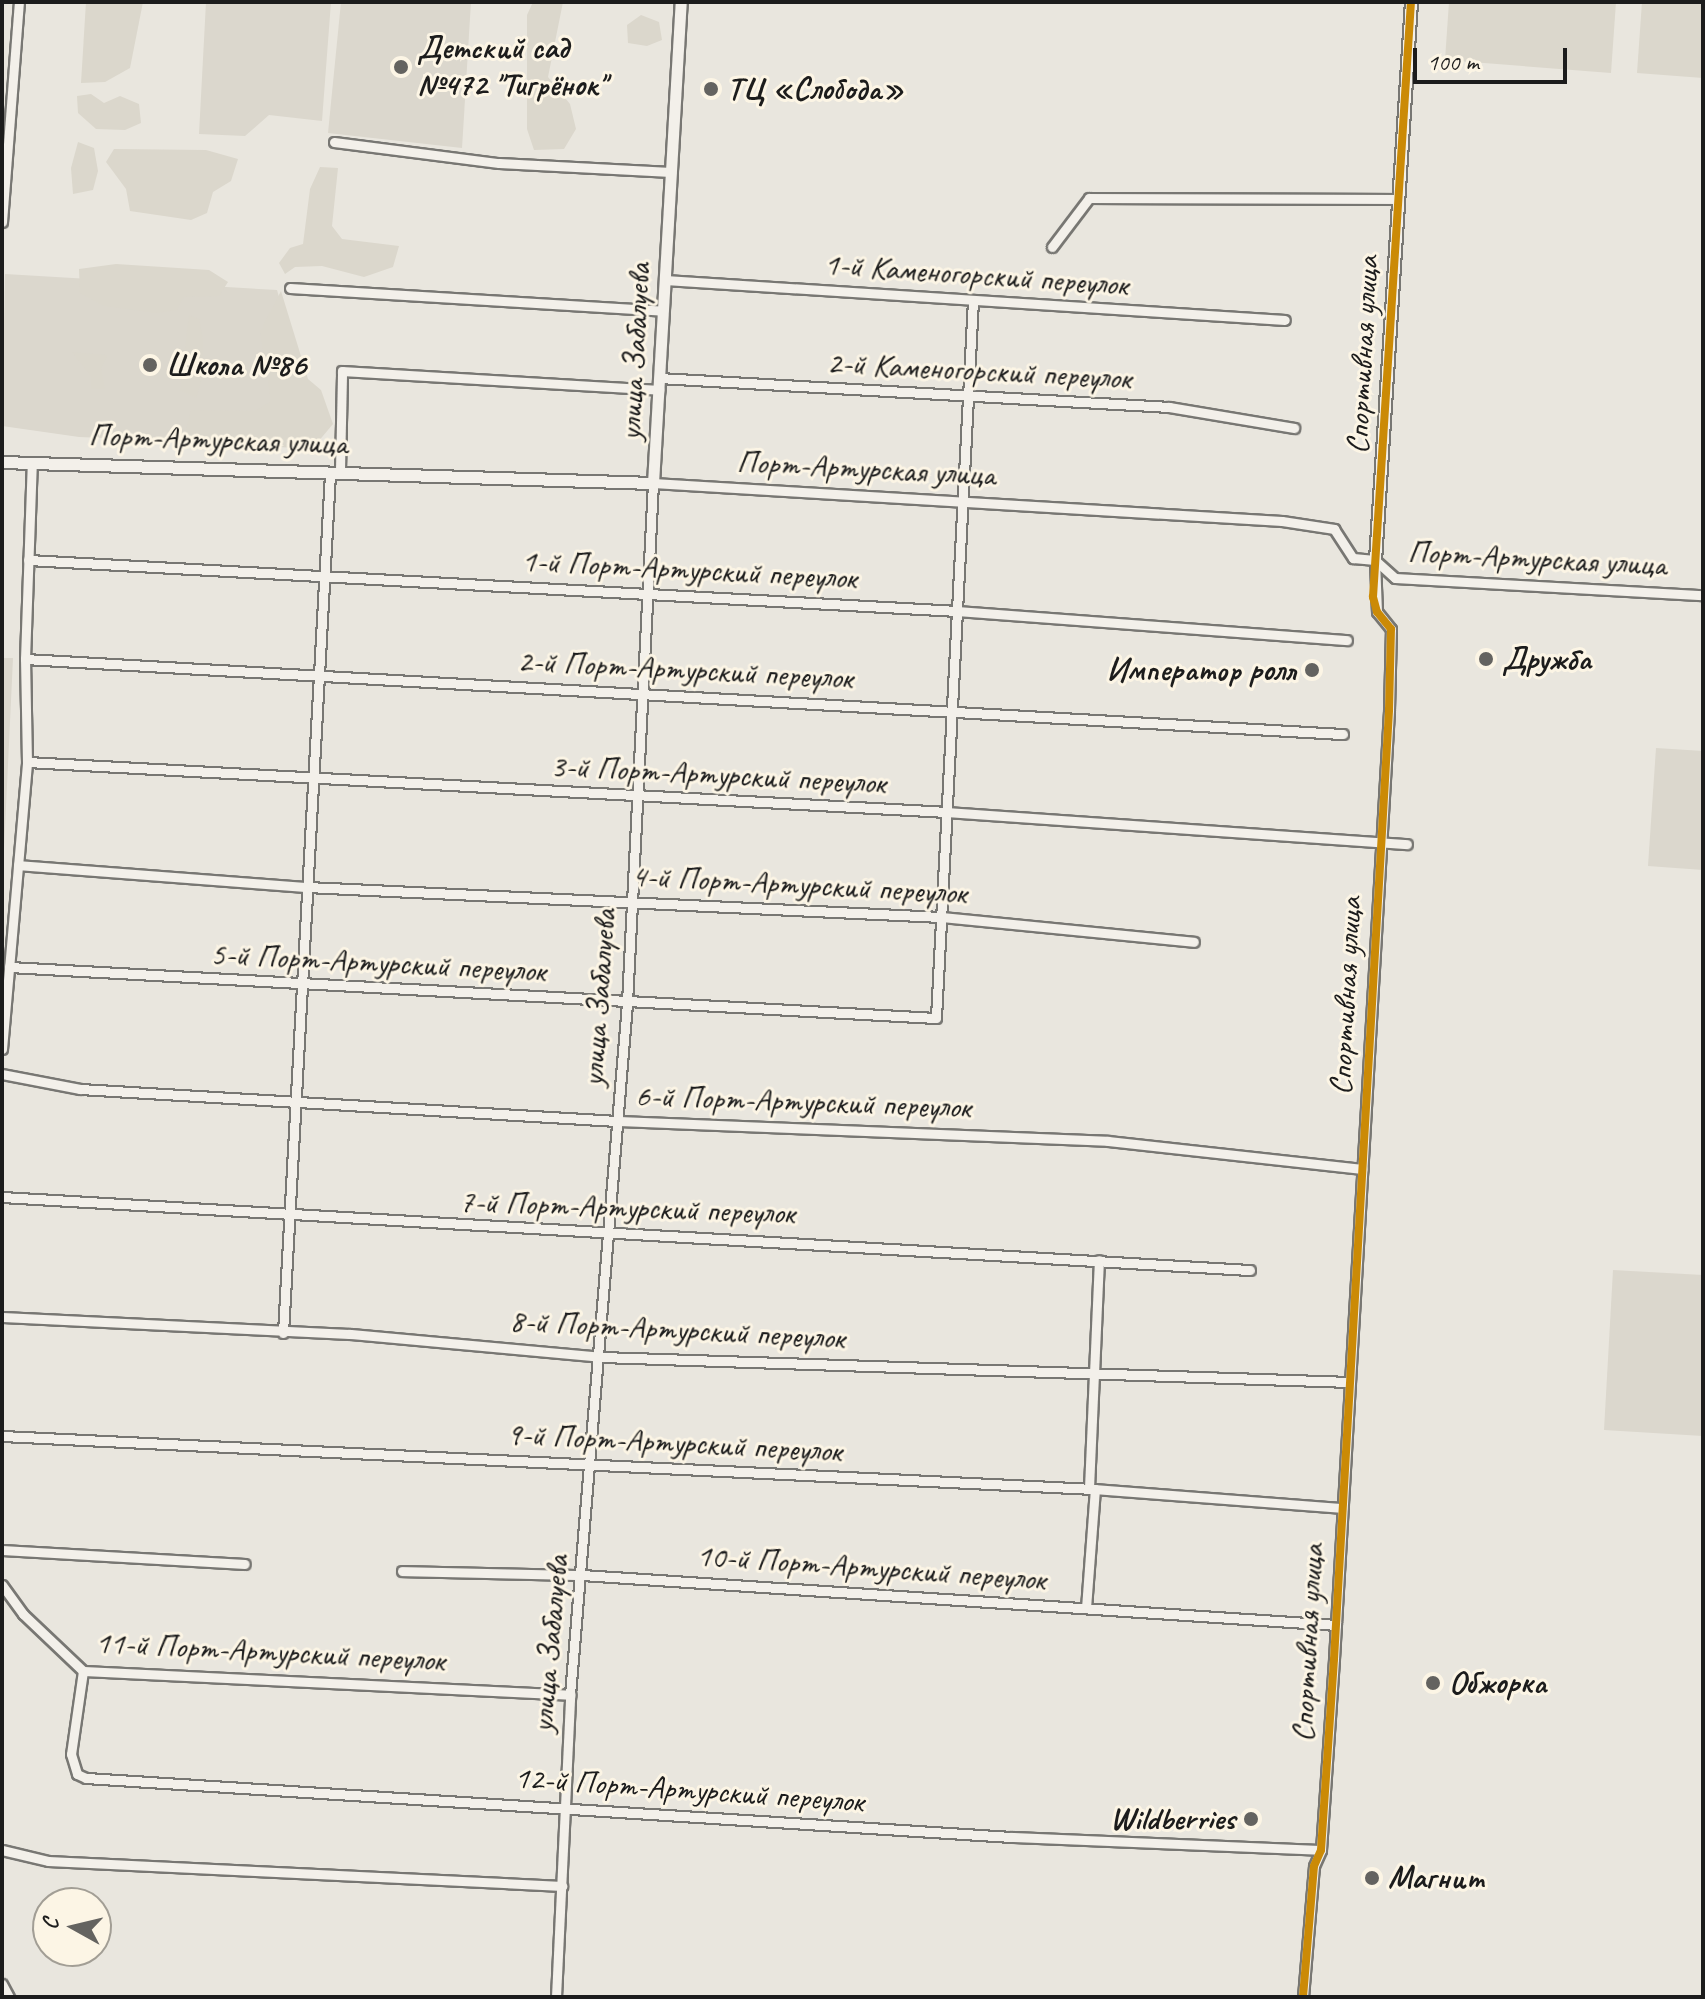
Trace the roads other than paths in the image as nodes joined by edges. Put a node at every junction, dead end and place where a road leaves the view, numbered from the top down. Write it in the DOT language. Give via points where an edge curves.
graph roads {
  1 [pos="19,2"];
  2 [pos="681,2"];
  3 [pos="1411,2"];
  4 [pos="334,142"];
  5 [pos="671,172"];
  6 [pos="1398,199"];
  7 [pos="2,222"];
  8 [pos="1052,247"];
  9 [pos="665,280"];
  10 [pos="290,288"];
  11 [pos="973,301"];
  12 [pos="663,311"];
  13 [pos="1285,320"];
  14 [pos="659,384"];
  15 [pos="968,397"];
  16 [pos="1294,428"];
  17 [pos="2,462"];
  18 [pos="32,462"];
  19 [pos="335,472"];
  20 [pos="653,483"];
  21 [pos="964,501"];
  22 [pos="28,560"];
  23 [pos="1375,560"];
  24 [pos="325,576"];
  25 [pos="647,593"];
  26 [pos="1703,595"];
  27 [pos="958,611"];
  28 [pos="1347,640"];
  29 [pos="25,659"];
  30 [pos="319,678"];
  31 [pos="642,694"];
  32 [pos="953,709"];
  33 [pos="1343,734"];
  34 [pos="27,762"];
  35 [pos="314,780"];
  36 [pos="637,797"];
  37 [pos="947,812"];
  38 [pos="1381,843"];
  39 [pos="1407,844"];
  40 [pos="18,865"];
  41 [pos="307,887"];
  42 [pos="632,902"];
  43 [pos="941,917"];
  44 [pos="1194,942"];
  45 [pos="9,967"];
  46 [pos="303,984"];
  47 [pos="627,1003"];
  48 [pos="2,1049"];
  49 [pos="2,1074"];
  50 [pos="296,1098"];
  51 [pos="617,1121"];
  52 [pos="1362,1169"];
  53 [pos="2,1197"];
  54 [pos="290,1218"];
  55 [pos="610,1236"];
  56 [pos="1099,1260"];
  57 [pos="1250,1270"];
  58 [pos="2,1317"];
  59 [pos="283,1333"];
  60 [pos="601,1357"];
  61 [pos="1094,1373"];
  62 [pos="1350,1382"];
  63 [pos="2,1436"];
  64 [pos="591,1467"];
  65 [pos="1092,1489"];
  66 [pos="1342,1508"];
  67 [pos="2,1550"];
  68 [pos="245,1564"];
  69 [pos="402,1571"];
  70 [pos="582,1575"];
  71 [pos="2,1585"];
  72 [pos="1086,1608"];
  73 [pos="1336,1625"];
  74 [pos="83,1671"];
  75 [pos="570,1695"];
  76 [pos="565,1809"];
  77 [pos="2,1850"];
  78 [pos="1321,1850"];
  79 [pos="562,1886"];
  80 [pos="2,1984"];
  81 [pos="9,1997"];
  82 [pos="556,1997"];
  83 [pos="1303,1997"];
  1 -- 7 [label="street"];
  2 -- 5 [label="street, улица Забалуева"];
  3 -- 6 [label="street, Спортивная улица"];
  4 -- 5 [label="street" via="499,163"];
  5 -- 9 [label="street, улица Забалуева"];
  6 -- 8 [label="street" via="1089,198"];
  6 -- 23 [label="street, Спортивная улица"];
  9 -- 11 [label="street, 1-й Каменогорский переулок"];
  9 -- 12 [label="street, улица Забалуева"];
  10 -- 12 [label="street"];
  11 -- 13 [label="street, 1-й Каменогорский переулок"];
  11 -- 15 [label="street"];
  12 -- 14 [label="street, улица Забалуева"];
  14 -- 15 [label="street, 2-й Каменогорский переулок"];
  14 -- 19 [label="street, 2-й Каменогорский переулок" via="342,371"];
  14 -- 20 [label="street, улица Забалуева"];
  15 -- 16 [label="street, 2-й Каменогорский переулок" via="1169,407"];
  15 -- 21 [label="street"];
  17 -- 18 [label="street, Порт-Артурская улица"];
  18 -- 19 [label="street, Порт-Артурская улица"];
  18 -- 22 [label="street"];
  19 -- 20 [label="street, Порт-Артурская улица"];
  19 -- 24 [label="street"];
  20 -- 21 [label="street, Порт-Артурская улица"];
  20 -- 25 [label="street, улица Забалуева"];
  21 -- 23 [label="street, Порт-Артурская улица" via="1308,525 1334,529 1353,558"];
  21 -- 27 [label="street"];
  22 -- 24 [label="street, 1-й Порт-Артурский переулок"];
  22 -- 29 [label="street"];
  23 -- 26 [label="street, Порт-Артурская улица" via="1395,578"];
  23 -- 38 [label="street, Спортивная улица" via="1377,612 1391,629"];
  24 -- 25 [label="street, 1-й Порт-Артурский переулок"];
  24 -- 30 [label="street"];
  25 -- 27 [label="street, 1-й Порт-Артурский переулок"];
  25 -- 31 [label="street, улица Забалуева"];
  27 -- 28 [label="street, 1-й Порт-Артурский переулок"];
  27 -- 32 [label="street"];
  29 -- 30 [label="street, 2-й Порт-Артурский переулок"];
  29 -- 34 [label="street"];
  30 -- 31 [label="street, 2-й Порт-Артурский переулок"];
  30 -- 35 [label="street"];
  31 -- 32 [label="street, 2-й Порт-Артурский переулок"];
  31 -- 36 [label="street, улица Забалуева"];
  32 -- 33 [label="street, 2-й Порт-Артурский переулок"];
  32 -- 37 [label="street"];
  34 -- 35 [label="street, 3-й Порт-Артурский переулок"];
  34 -- 40 [label="street"];
  35 -- 36 [label="street, 3-й Порт-Артурский переулок"];
  35 -- 41 [label="street"];
  36 -- 37 [label="street, 3-й Порт-Артурский переулок"];
  36 -- 42 [label="street, улица Забалуева"];
  37 -- 38 [label="street, 3-й Порт-Артурский переулок"];
  37 -- 43 [label="street"];
  38 -- 39 [label="street, 3-й Порт-Артурский переулок"];
  38 -- 52 [label="street, Спортивная улица"];
  40 -- 41 [label="street, 4-й Порт-Артурский переулок"];
  40 -- 45 [label="street"];
  41 -- 42 [label="street, 4-й Порт-Артурский переулок"];
  41 -- 46 [label="street"];
  42 -- 43 [label="street, 4-й Порт-Артурский переулок"];
  42 -- 47 [label="street, улица Забалуева"];
  43 -- 44 [label="street, 4-й Порт-Артурский переулок"];
  43 -- 47 [label="street, 5-й Порт-Артурский переулок" via="936,1018"];
  45 -- 46 [label="street, 5-й Порт-Артурский переулок"];
  45 -- 48 [label="street"];
  46 -- 47 [label="street, 5-й Порт-Артурский переулок"];
  46 -- 50 [label="street"];
  47 -- 51 [label="street, улица Забалуева"];
  49 -- 50 [label="street, 6-й Порт-Артурский переулок" via="80,1089"];
  50 -- 51 [label="street, 6-й Порт-Артурский переулок"];
  50 -- 54 [label="street"];
  51 -- 52 [label="street, 6-й Порт-Артурский переулок" via="1108,1141"];
  51 -- 55 [label="street, улица Забалуева"];
  52 -- 62 [label="street, Спортивная улица"];
  53 -- 54 [label="street, 7-й Порт-Артурский переулок"];
  54 -- 55 [label="street, 7-й Порт-Артурский переулок"];
  54 -- 59 [label="street"];
  55 -- 56 [label="street, 7-й Порт-Артурский переулок"];
  55 -- 60 [label="street, улица Забалуева"];
  56 -- 57 [label="street, 7-й Порт-Артурский переулок"];
  56 -- 61 [label="street"];
  58 -- 59 [label="street, 8-й Порт-Артурский переулок"];
  59 -- 60 [label="street, 8-й Порт-Артурский переулок"];
  60 -- 61 [label="street, 8-й Порт-Артурский переулок"];
  60 -- 64 [label="street, улица Забалуева"];
  61 -- 62 [label="street, 8-й Порт-Артурский переулок"];
  61 -- 65 [label="street"];
  62 -- 66 [label="street, Спортивная улица"];
  63 -- 64 [label="street, 9-й Порт-Артурский переулок" via="275,1445"];
  64 -- 65 [label="street, 9-й Порт-Артурский переулок"];
  64 -- 70 [label="street, улица Забалуева"];
  65 -- 66 [label="street, 9-й Порт-Артурский переулок"];
  65 -- 72 [label="street"];
  66 -- 73 [label="street, Спортивная улица"];
  67 -- 68 [label="street"];
  69 -- 70 [label="street, 10-й Порт-Артурский переулок"];
  70 -- 72 [label="street, 10-й Порт-Артурский переулок"];
  70 -- 75 [label="street, улица Забалуева"];
  71 -- 74 [label="street, 11-й Порт-Артурский переулок" via="23,1614"];
  72 -- 73 [label="street, 10-й Порт-Артурский переулок"];
  73 -- 78 [label="street, Спортивная улица"];
  74 -- 75 [label="street, 11-й Порт-Артурский переулок"];
  74 -- 76 [label="street, 12-й Порт-Артурский переулок" via="71,1754 77,1774 86,1778"];
  75 -- 76 [label="street, улица Забалуева"];
  76 -- 78 [label="street, 12-й Порт-Артурский переулок"];
  76 -- 79 [label="street, улица Забалуева"];
  77 -- 79 [label="street" via="48,1861"];
  78 -- 83 [label="street, Спортивная улица" via="1314,1866"];
  79 -- 82 [label="street, улица Забалуева"];
  80 -- 81 [label="street"];
}
